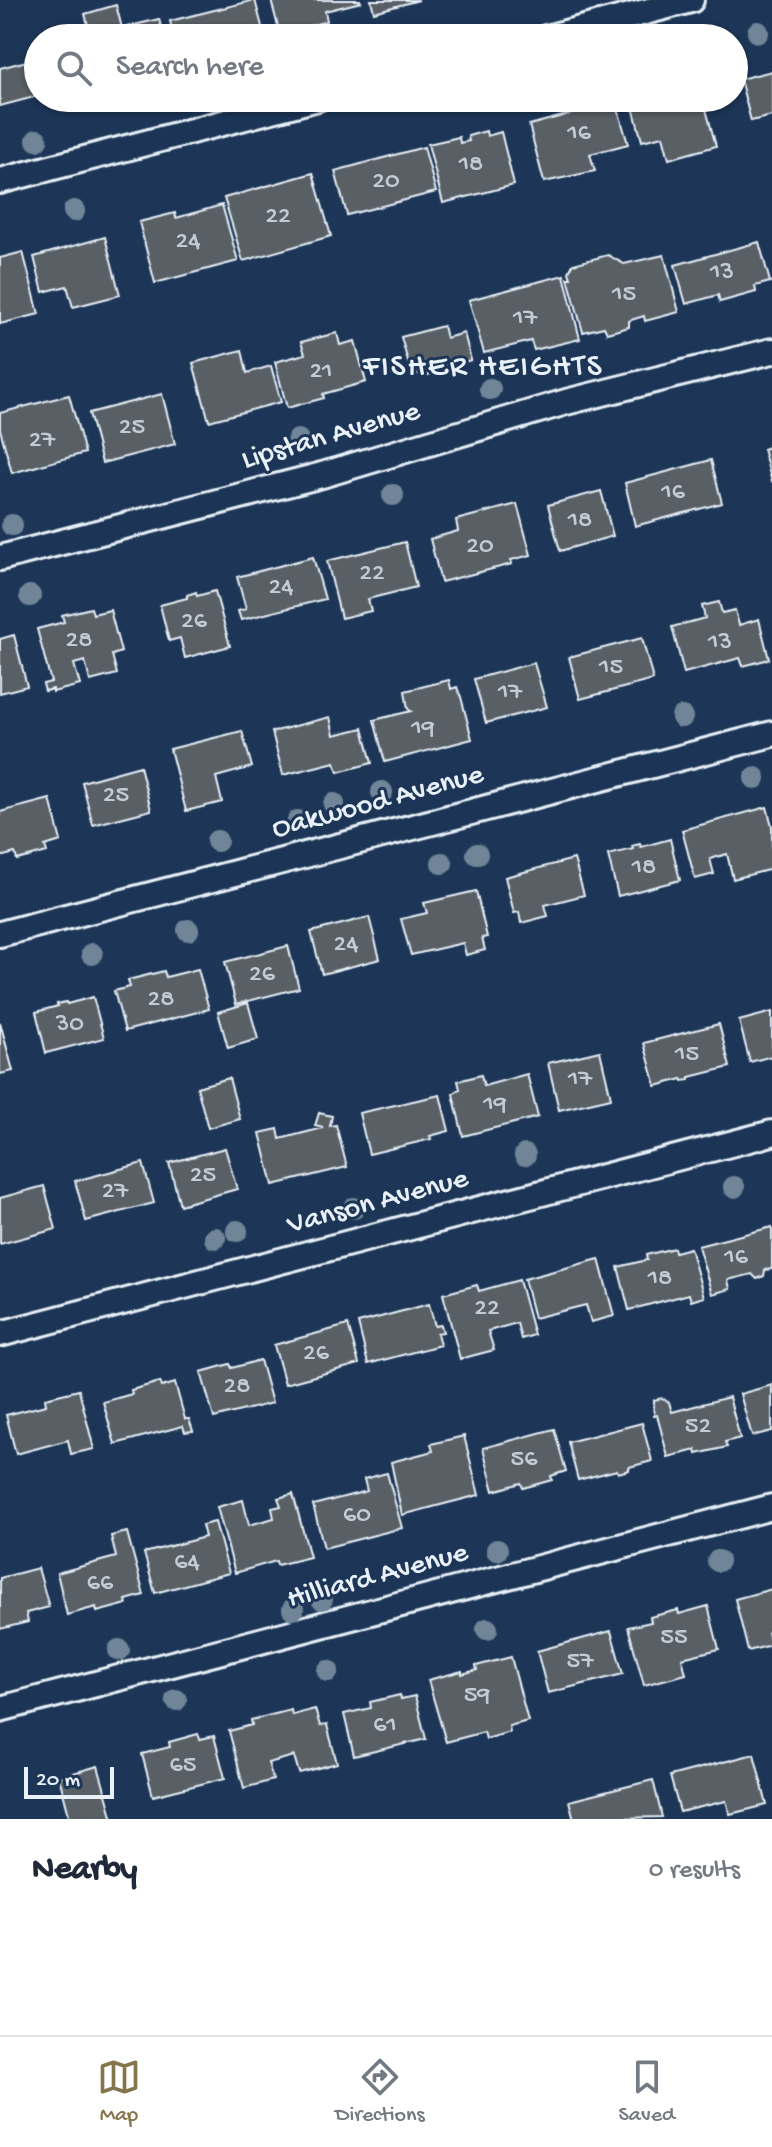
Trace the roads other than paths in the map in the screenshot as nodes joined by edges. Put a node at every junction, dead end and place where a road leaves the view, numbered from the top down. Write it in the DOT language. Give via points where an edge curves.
graph roads {
  1 [pos="691,0"];
  2 [pos="599,24"];
  3 [pos="264,112"];
  4 [pos="0,181"];
  5 [pos="772,351"];
  6 [pos="0,558"];
  7 [pos="772,734"];
  8 [pos="0,934"];
  9 [pos="772,1133"];
  10 [pos="0,1334"];
  11 [pos="772,1507"];
  12 [pos="0,1709"];
  1 -- 2 [label="street"];
  3 -- 4 [label="street"];
  5 -- 6 [label="street, Lipstan Avenue" via="566,402 322,475"];
  7 -- 8 [label="street, Oakwood Avenue"];
  9 -- 10 [label="street, Vanson Avenue"];
  11 -- 12 [label="street, Hilliard Avenue"];
}
